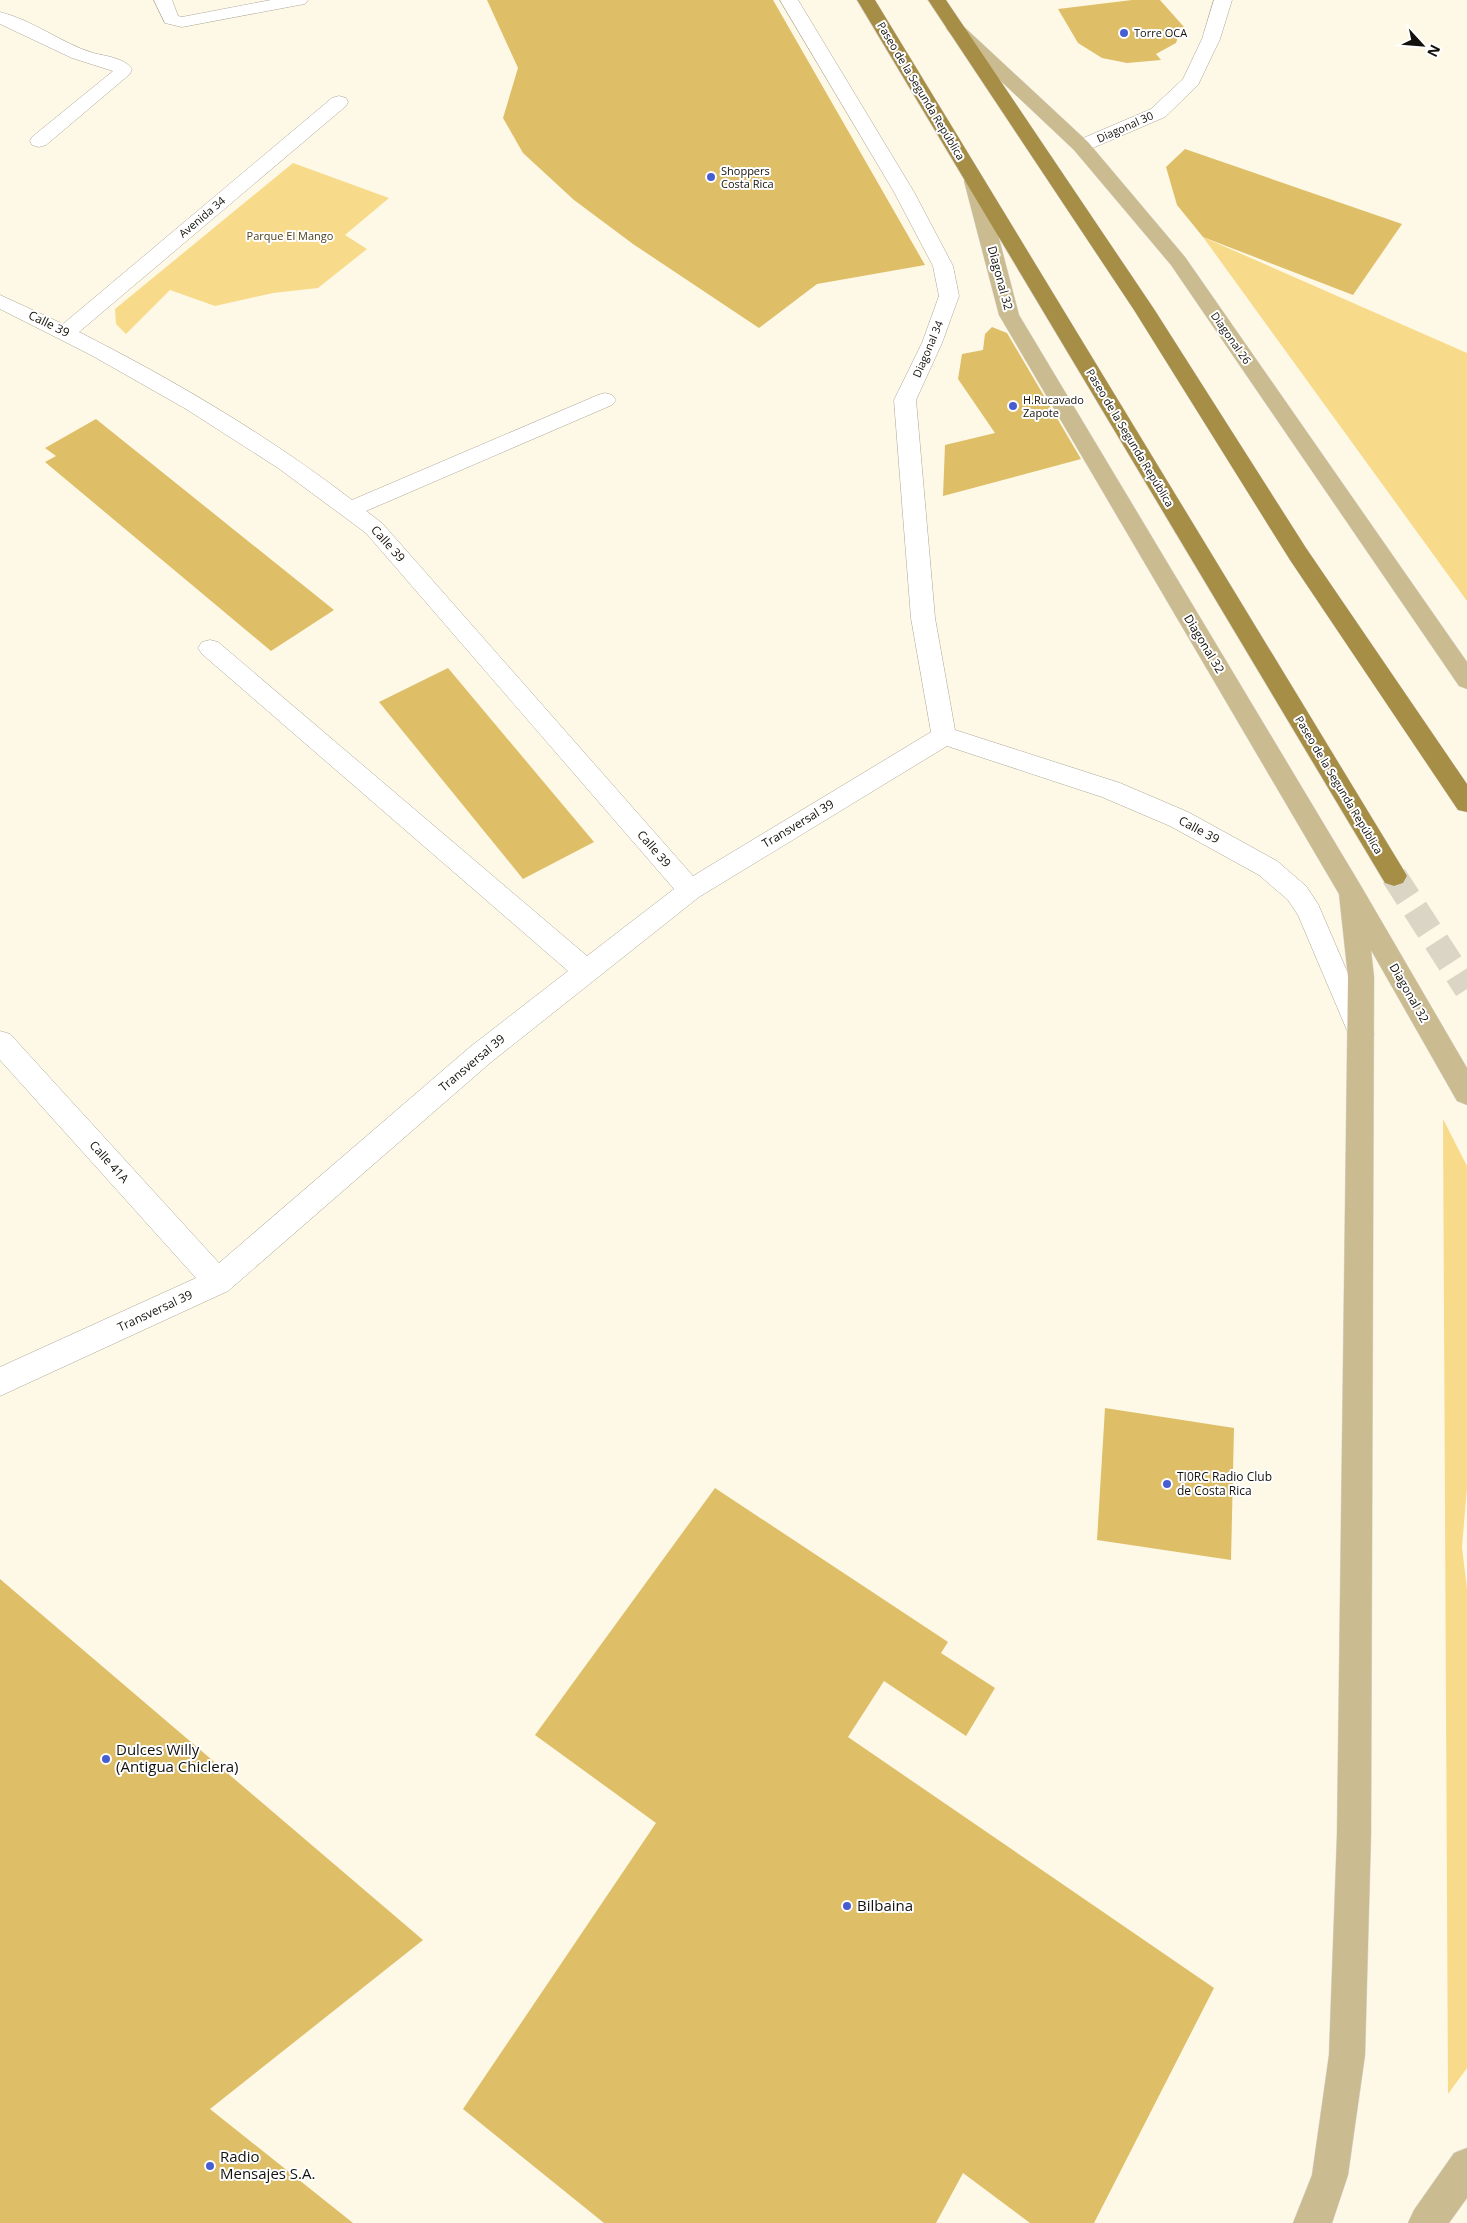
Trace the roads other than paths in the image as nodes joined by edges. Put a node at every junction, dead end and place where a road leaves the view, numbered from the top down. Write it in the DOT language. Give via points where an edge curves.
graph roads {
  1 [pos="163,0"];
  2 [pos="298,0"];
  3 [pos="789,0"];
  4 [pos="866,0"];
  5 [pos="938,0"];
  6 [pos="1223,0"];
  7 [pos="0,17"];
  8 [pos="955,28"];
  9 [pos="339,102"];
  10 [pos="39,141"];
  11 [pos="1081,146"];
  12 [pos="974,181"];
  13 [pos="0,301"];
  14 [pos="66,332"];
  15 [pos="605,400"];
  16 [pos="350,508"];
  17 [pos="210,648"];
  18 [pos="1467,680"];
  19 [pos="944,736"];
  20 [pos="1467,803"];
  21 [pos="1394,876"];
  22 [pos="690,890"];
  23 [pos="1352,893"];
  24 [pos="587,972"];
  25 [pos="1361,1034"];
  26 [pos="0,1042"];
  27 [pos="1467,1093"];
  28 [pos="218,1282"];
  29 [pos="0,1382"];
  30 [pos="1467,2166"];
  31 [pos="1312,2223"];
  32 [pos="1427,2223"];
  1 -- 2 [label="street" via="171,19 182,22"];
  3 -- 19 [label="street, Diagonal 34" via="904,192 943,266 949,296 932,343 905,400 923,618"];
  4 -- 12 [label="highway, Paseo de la Segunda República"];
  5 -- 8 [label="highway"];
  6 -- 11 [label="street, Diagonal 30" via="1211,39 1191,81 1158,113"];
  7 -- 10 [label="street" via="78,54 123,69"];
  8 -- 11 [label="main road, Diagonal 26"];
  8 -- 20 [label="highway" via="1144,309 1298,554"];
  9 -- 14 [label="street, Avenida 34"];
  11 -- 18 [label="main road, Diagonal 26" via="1178,261"];
  12 -- 21 [label="highway, Paseo de la Segunda República"];
  12 -- 23 [label="main road, Diagonal 32" via="1009,315"];
  13 -- 14 [label="street, Calle 39"];
  14 -- 16 [label="street, Calle 39" via="214,414"];
  15 -- 16 [label="street"];
  16 -- 22 [label="street, Calle 39" via="374,528"];
  17 -- 24 [label="street"];
  19 -- 22 [label="street, Transversal 39"];
  19 -- 25 [label="street, Calle 39" via="1111,790 1179,819 1268,868 1297,893 1309,911"];
  22 -- 24 [label="street, Transversal 39"];
  23 -- 25 [label="main road" via="1361,977"];
  23 -- 27 [label="main road, Diagonal 32"];
  24 -- 28 [label="street, Transversal 39" via="480,1055"];
  25 -- 31 [label="main road" via="1354,1834 1347,2055 1330,2175"];
  26 -- 28 [label="street, Calle 41A"];
  28 -- 29 [label="street, Transversal 39"];
  30 -- 32 [label="main road"];
}
